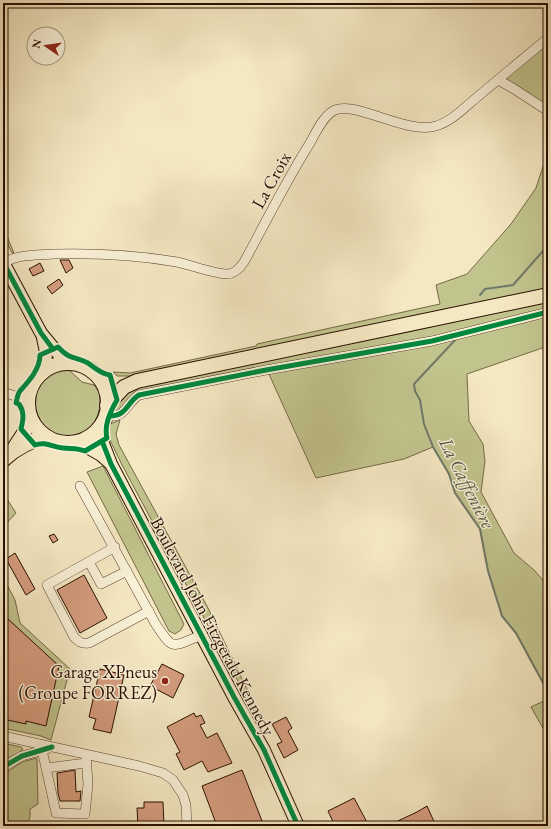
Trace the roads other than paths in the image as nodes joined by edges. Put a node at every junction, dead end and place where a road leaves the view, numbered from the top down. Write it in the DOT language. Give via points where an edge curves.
graph roads {
  1 [pos="548,38"];
  2 [pos="498,80"];
  3 [pos="548,111"];
  4 [pos="3,262"];
  5 [pos="548,295"];
  6 [pos="548,312"];
  7 [pos="41,333"];
  8 [pos="66,363"];
  9 [pos="45,370"];
  10 [pos="97,376"];
  11 [pos="137,381"];
  12 [pos="3,392"];
  13 [pos="26,403"];
  14 [pos="105,415"];
  15 [pos="47,437"];
  16 [pos="78,442"];
  17 [pos="7,457"];
  18 [pos="111,464"];
  19 [pos="80,486"];
  20 [pos="115,547"];
  21 [pos="89,562"];
  22 [pos="127,571"];
  23 [pos="149,611"];
  24 [pos="202,635"];
  25 [pos="3,736"];
  26 [pos="52,747"];
  27 [pos="42,750"];
  28 [pos="86,759"];
  29 [pos="3,767"];
  30 [pos="46,768"];
  31 [pos="187,826"];
  32 [pos="298,826"];
  1 -- 2 [label="street, La Croix"];
  2 -- 3 [label="street"];
  2 -- 4 [label="street, La Croix" via="455,116 436,126 422,128 406,125 352,109 333,111 299,160 242,266 232,273 157,259 105,254 21,256"];
  4 -- 7 [label="main road"];
  5 -- 11 [label="highway"];
  6 -- 14 [label="street" via="432,341 139,395 120,415"];
  7 -- 8 [label="main road"];
  7 -- 9 [label="main road" via="46,352"];
  8 -- 9 [label="highway"];
  8 -- 10 [label="highway" via="83,366"];
  9 -- 13 [label="highway" via="34,381"];
  10 -- 11 [label="highway"];
  10 -- 14 [label="highway" via="106,393"];
  11 -- 14 [label="highway" via="124,387"];
  12 -- 13 [label="street"];
  13 -- 15 [label="highway" via="35,426"];
  13 -- 17 [label="highway" via="24,433"];
  14 -- 16 [label="highway" via="89,437"];
  14 -- 18 [label="main road, Boulevard John Fitzgerald Kennedy" via="102,440"];
  15 -- 16 [label="highway" via="62,442"];
  15 -- 17 [label="highway" via="32,441"];
  16 -- 18 [label="main road, Boulevard John Fitzgerald Kennedy"];
  18 -- 24 [label="main road, Boulevard John Fitzgerald Kennedy"];
  19 -- 20 [label="street"];
  20 -- 21 [label="street"];
  20 -- 22 [label="street"];
  21 -- 22 [label="street" via="101,584"];
  21 -- 23 [label="street" via="47,585 78,641 83,644 89,643"];
  22 -- 23 [label="street"];
  23 -- 24 [label="street" via="171,644 176,645"];
  24 -- 32 [label="main road, Boulevard John Fitzgerald Kennedy" via="264,750"];
  25 -- 26 [label="street"];
  26 -- 27 [label="street"];
  26 -- 28 [label="street"];
  27 -- 29 [label="street" via="22,756"];
  27 -- 30 [label="street"];
  28 -- 30 [label="street"];
  28 -- 30 [label="street" via="88,784 85,814 56,813"];
  28 -- 31 [label="street" via="145,768 167,776 179,787 183,795"];
}
